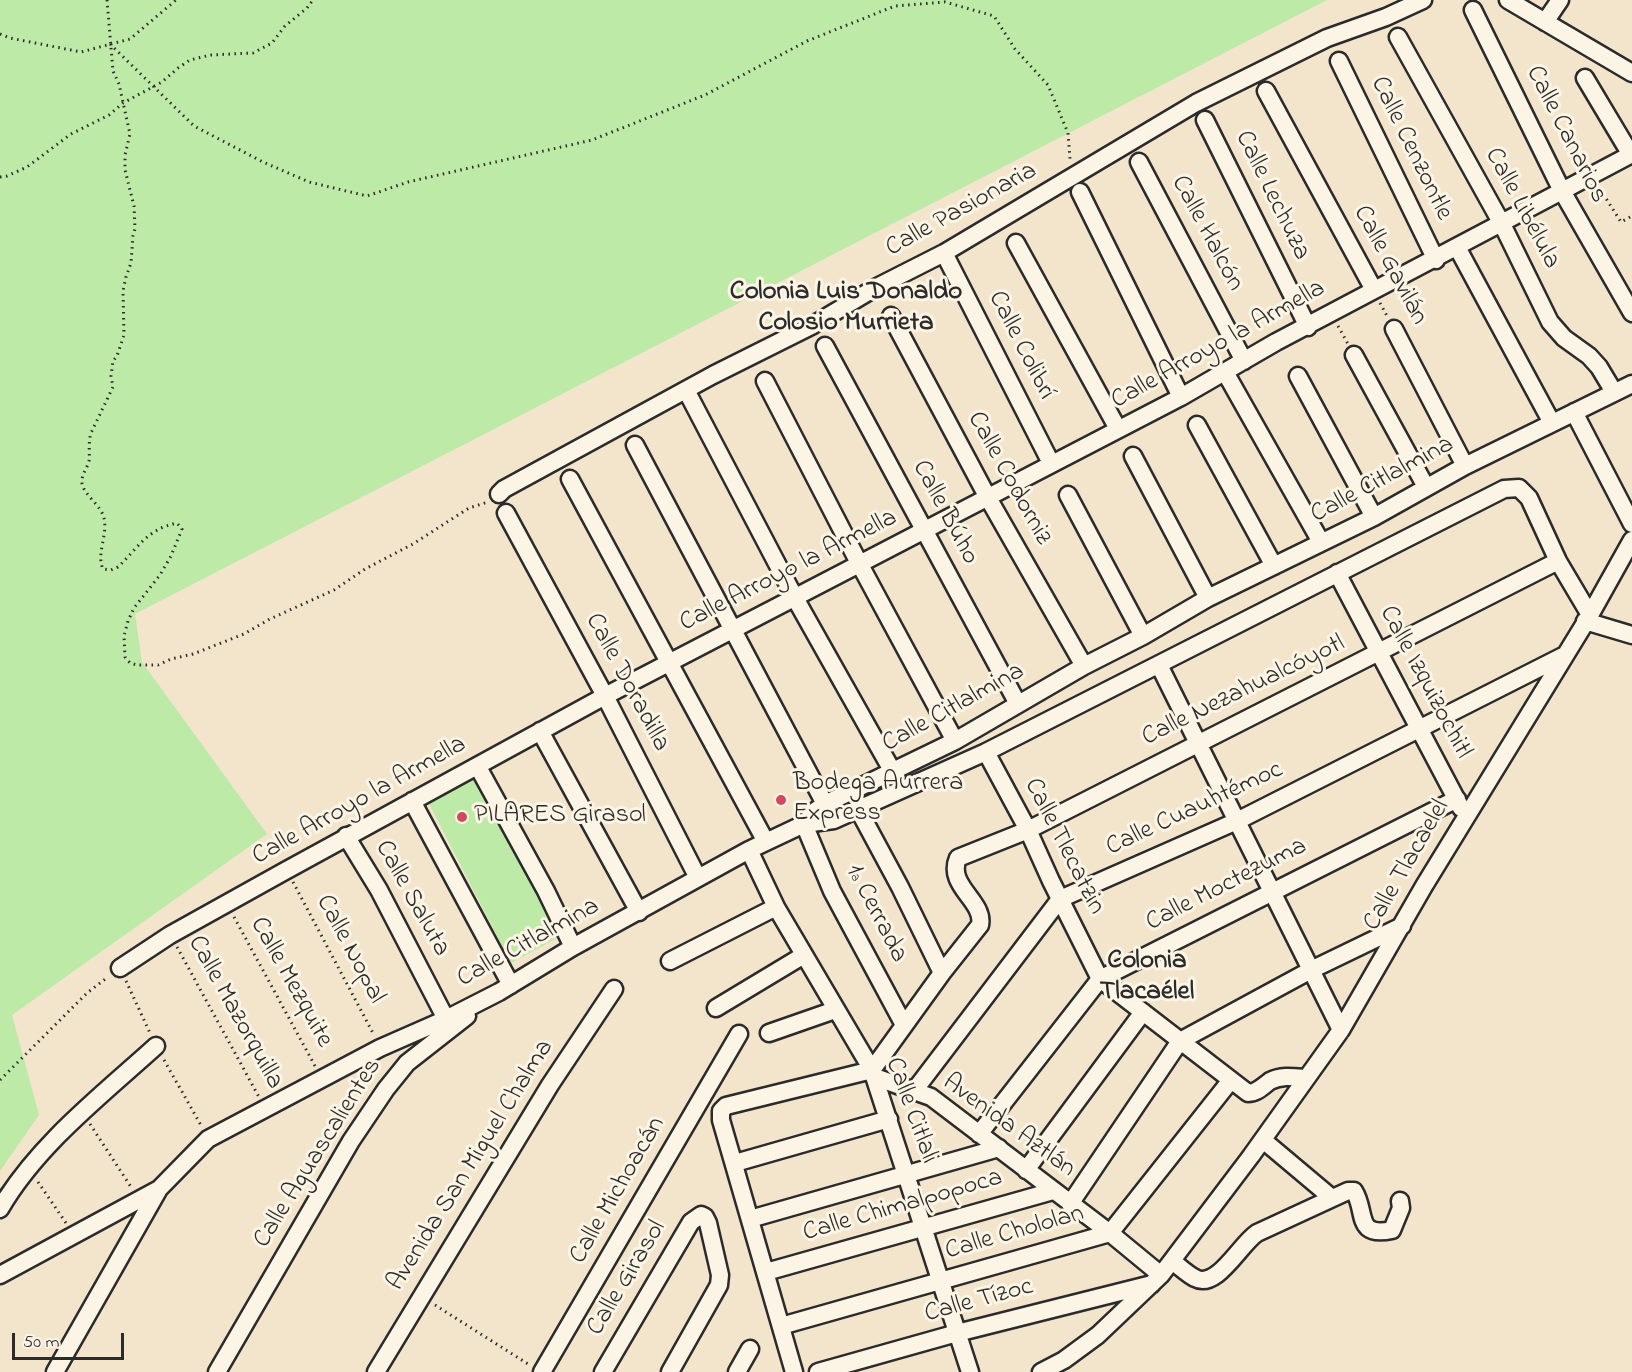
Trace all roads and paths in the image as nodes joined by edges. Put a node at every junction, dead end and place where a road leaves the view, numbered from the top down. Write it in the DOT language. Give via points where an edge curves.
graph roads {
  1 [pos="107,0"];
  2 [pos="176,0"];
  3 [pos="313,0"];
  4 [pos="1423,0"];
  5 [pos="1508,0"];
  6 [pos="1560,0"];
  7 [pos="1473,10"];
  8 [pos="1545,22"];
  9 [pos="0,34"];
  10 [pos="1398,37"];
  11 [pos="110,44"];
  12 [pos="1339,61"];
  13 [pos="1632,73"];
  14 [pos="1585,78"];
  15 [pos="154,87"];
  16 [pos="1266,91"];
  17 [pos="123,103"];
  18 [pos="1205,120"];
  19 [pos="1631,154"];
  20 [pos="1139,162"];
  21 [pos="1592,175"];
  22 [pos="0,177"];
  23 [pos="1076,185"];
  24 [pos="1562,191"];
  25 [pos="1632,216"];
  26 [pos="1502,224"];
  27 [pos="1016,243"];
  28 [pos="1456,247"];
  29 [pos="944,253"];
  30 [pos="1436,260"];
  31 [pos="1374,290"];
  32 [pos="1632,313"];
  33 [pos="1331,314"];
  34 [pos="891,316"];
  35 [pos="1308,327"];
  36 [pos="1394,330"];
  37 [pos="825,346"];
  38 [pos="1354,355"];
  39 [pos="1244,361"];
  40 [pos="1225,372"];
  41 [pos="1298,376"];
  42 [pos="765,381"];
  43 [pos="1632,384"];
  44 [pos="686,390"];
  45 [pos="1614,392"];
  46 [pos="1181,397"];
  47 [pos="1574,412"];
  48 [pos="1552,423"];
  49 [pos="1197,425"];
  50 [pos="1118,429"];
  51 [pos="635,445"];
  52 [pos="1133,456"];
  53 [pos="1052,463"];
  54 [pos="1465,466"];
  55 [pos="570,479"];
  56 [pos="1426,487"];
  57 [pos="1068,495"];
  58 [pos="987,496"];
  59 [pos="494,498"];
  60 [pos="506,513"];
  61 [pos="1374,517"];
  62 [pos="1632,524"];
  63 [pos="924,531"];
  64 [pos="1632,540"];
  65 [pos="1321,542"];
  66 [pos="1558,561"];
  67 [pos="859,563"];
  68 [pos="1274,566"];
  69 [pos="1336,573"];
  70 [pos="795,598"];
  71 [pos="1208,598"];
  72 [pos="1587,618"];
  73 [pos="733,630"];
  74 [pos="1632,635"];
  75 [pos="1143,636"];
  76 [pos="1379,653"];
  77 [pos="1564,655"];
  78 [pos="669,662"];
  79 [pos="1160,665"];
  80 [pos="1084,666"];
  81 [pos="605,696"];
  82 [pos="1018,704"];
  83 [pos="1420,729"];
  84 [pos="540,731"];
  85 [pos="955,741"];
  86 [pos="1198,742"];
  87 [pos="986,752"];
  88 [pos="478,767"];
  89 [pos="893,772"];
  90 [pos="1456,799"];
  91 [pos="412,801"];
  92 [pos="825,804"];
  93 [pos="858,809"];
  94 [pos="1466,817"];
  95 [pos="1237,822"];
  96 [pos="804,824"];
  97 [pos="1028,830"];
  98 [pos="346,836"];
  99 [pos="766,842"];
  100 [pos="749,850"];
  101 [pos="285,870"];
  102 [pos="698,878"];
  103 [pos="1272,892"];
  104 [pos="1060,899"];
  105 [pos="227,905"];
  106 [pos="776,907"];
  107 [pos="639,912"];
  108 [pos="1402,926"];
  109 [pos="170,935"];
  110 [pos="573,947"];
  111 [pos="804,955"];
  112 [pos="670,961"];
  113 [pos="120,968"];
  114 [pos="1311,970"];
  115 [pos="942,973"];
  116 [pos="1100,980"];
  117 [pos="505,988"];
  118 [pos="614,989"];
  119 [pos="716,1008"];
  120 [pos="835,1010"];
  121 [pos="1143,1012"];
  122 [pos="446,1018"];
  123 [pos="904,1025"];
  124 [pos="1341,1030"];
  125 [pos="769,1033"];
  126 [pos="739,1034"];
  127 [pos="1180,1041"];
  128 [pos="156,1046"];
  129 [pos="380,1048"];
  130 [pos="873,1073"];
  131 [pos="322,1078"];
  132 [pos="1306,1078"];
  133 [pos="0,1080"];
  134 [pos="1231,1080"];
  135 [pos="914,1091"];
  136 [pos="265,1108"];
  137 [pos="83,1113"];
  138 [pos="889,1119"];
  139 [pos="979,1134"];
  140 [pos="1263,1140"];
  141 [pos="999,1148"];
  142 [pos="735,1163"];
  143 [pos="28,1168"];
  144 [pos="1026,1170"];
  145 [pos="906,1174"];
  146 [pos="159,1189"];
  147 [pos="1053,1191"];
  148 [pos="1332,1198"];
  149 [pos="139,1199"];
  150 [pos="1400,1201"];
  151 [pos="1070,1204"];
  152 [pos="0,1209"];
  153 [pos="750,1219"];
  154 [pos="923,1228"];
  155 [pos="1110,1233"];
  156 [pos="75,1235"];
  157 [pos="1172,1261"];
  158 [pos="766,1272"];
  159 [pos="0,1275"];
  160 [pos="1157,1279"];
  161 [pos="941,1281"];
  162 [pos="420,1297"];
  163 [pos="781,1326"];
  164 [pos="957,1333"];
  165 [pos="750,1349"];
  166 [pos="537,1369"];
  167 [pos="55,1372"];
  168 [pos="217,1372"];
  169 [pos="376,1372"];
  170 [pos="603,1372"];
  171 [pos="670,1372"];
  172 [pos="737,1372"];
  173 [pos="794,1372"];
  174 [pos="818,1372"];
  175 [pos="970,1372"];
  176 [pos="1041,1372"];
  1 -- 11 [label="path"];
  2 -- 11 [label="path" via="130,39"];
  3 -- 15 [label="path" via="272,43 253,53 190,60"];
  4 -- 23 [label="street, Calle Pasionaria" via="1327,38 1196,103"];
  5 -- 8 [label="street"];
  6 -- 8 [label="street"];
  7 -- 24 [label="street, Calle Canarios"];
  8 -- 13 [label="street"];
  9 -- 11 [label="path" via="81,52"];
  10 -- 26 [label="street, Calle Libélula"];
  11 -- 15 [label="path"];
  11 -- 17 [label="path"];
  12 -- 30 [label="street, Calle Cenzontle"];
  14 -- 19 [label="street"];
  15 -- 17 [label="path"];
  15 -- 23 [label="path" via="194,126 263,162 309,182 367,196 408,182 592,140 705,95 807,41 895,6 945,2 994,16 1015,49 1048,85 1068,134"];
  16 -- 31 [label="street, Calle Gavilán"];
  17 -- 22 [label="path" via="109,115 71,134 27,167"];
  17 -- 59 [label="path" via="130,134 125,170 135,206 131,263 123,291 124,335 112,361 112,387 91,433 82,482 104,518 100,562 103,569 117,567 148,535 162,527 177,523 182,529 160,575 128,621 125,657 130,663 158,665 244,634 334,590 469,508"];
  18 -- 35 [label="street, Calle Lechuza"];
  19 -- 21 [label="street, Calle Arroyo la Armella"];
  20 -- 39 [label="street, Calle Halcón"];
  21 -- 24 [label="street, Calle Arroyo la Armella"];
  21 -- 25 [label="path" via="1621,222"];
  23 -- 29 [label="street, Calle Pasionaria"];
  23 -- 46 [label="street"];
  24 -- 26 [label="street, Calle Arroyo la Armella"];
  24 -- 32 [label="street, Calle Canarios"];
  26 -- 28 [label="street, Calle Arroyo la Armella"];
  26 -- 45 [label="street, Calle Libélula" via="1550,322 1589,356"];
  27 -- 50 [label="street"];
  28 -- 30 [label="street, Calle Arroyo la Armella"];
  28 -- 48 [label="street, Calle Cenzontle"];
  29 -- 44 [label="street, Calle Pasionaria"];
  29 -- 53 [label="street, Calle Colibrí"];
  30 -- 31 [label="street, Calle Arroyo la Armella"];
  31 -- 33 [label="street, Calle Arroyo la Armella"];
  31 -- 36 [label="path, Calle Gavilán"];
  33 -- 35 [label="street, Calle Arroyo la Armella"];
  33 -- 38 [label="path"];
  34 -- 58 [label="street, Calle Codorniz"];
  35 -- 39 [label="street, Calle Arroyo la Armella"];
  36 -- 54 [label="street, Calle Gavilán"];
  37 -- 63 [label="street, Calle Búho"];
  38 -- 56 [label="street"];
  39 -- 40 [label="street, Calle Arroyo la Armella"];
  40 -- 46 [label="street, Calle Arroyo la Armella"];
  40 -- 65 [label="street"];
  41 -- 61 [label="street"];
  42 -- 67 [label="street"];
  43 -- 45 [label="street, Calle Citlalmina"];
  44 -- 59 [label="street, Calle Pasionaria"];
  44 -- 70 [label="street"];
  45 -- 47 [label="street, Calle Citlalmina"];
  46 -- 50 [label="street, Calle Arroyo la Armella"];
  47 -- 48 [label="street, Calle Citlalmina"];
  47 -- 62 [label="street"];
  48 -- 54 [label="street, Calle Citlalmina"];
  49 -- 68 [label="street"];
  50 -- 53 [label="street, Calle Arroyo la Armella"];
  51 -- 73 [label="street"];
  52 -- 71 [label="street"];
  53 -- 58 [label="street, Calle Arroyo la Armella"];
  54 -- 56 [label="street, Calle Citlalmina"];
  55 -- 78 [label="street"];
  56 -- 61 [label="street, Calle Citlalmina"];
  57 -- 75 [label="street"];
  58 -- 63 [label="street, Calle Arroyo la Armella"];
  58 -- 80 [label="street, Calle Codorniz"];
  60 -- 81 [label="street, Calle Doradilla"];
  61 -- 65 [label="street, Calle Citlalmina"];
  63 -- 67 [label="street, Calle Arroyo la Armella"];
  63 -- 82 [label="street, Calle Búho"];
  64 -- 72 [label="street, Calle Tlacaelel"];
  65 -- 68 [label="street, Calle Citlalmina"];
  66 -- 69 [label="street" via="1529,498 1519,488 1504,489"];
  66 -- 72 [label="street"];
  66 -- 76 [label="street, Calle Nezahualcóyotl"];
  67 -- 70 [label="street, Calle Arroyo la Armella"];
  67 -- 85 [label="street"];
  68 -- 71 [label="street, Calle Citlalmina"];
  69 -- 76 [label="street, Calle Izquizochitl"];
  69 -- 79 [label="street"];
  70 -- 73 [label="street, Calle Arroyo la Armella"];
  70 -- 89 [label="street"];
  71 -- 75 [label="street, Calle Citlalmina"];
  72 -- 74 [label="street"];
  72 -- 77 [label="street, Calle Tlacaelel"];
  73 -- 78 [label="street, Calle Arroyo la Armella"];
  73 -- 92 [label="street"];
  75 -- 80 [label="street, Calle Citlalmina"];
  76 -- 83 [label="street, Calle Izquizochitl"];
  76 -- 86 [label="street, Calle Nezahualcóyotl"];
  77 -- 83 [label="street, Calle Cuauhtémoc"];
  77 -- 94 [label="street, Calle Tlacaelel"];
  78 -- 81 [label="street, Calle Arroyo la Armella"];
  78 -- 99 [label="street"];
  79 -- 86 [label="street"];
  79 -- 87 [label="street"];
  80 -- 82 [label="street, Calle Citlalmina"];
  81 -- 84 [label="street, Calle Arroyo la Armella"];
  81 -- 102 [label="street, Calle Doradilla"];
  82 -- 85 [label="street, Calle Citlalmina"];
  83 -- 90 [label="street, Calle Izquizochitl"];
  83 -- 95 [label="street, Calle Cuauhtémoc"];
  84 -- 88 [label="street, Calle Arroyo la Armella"];
  84 -- 107 [label="street"];
  85 -- 89 [label="street, Calle Citlalmina"];
  86 -- 95 [label="street"];
  86 -- 97 [label="street, Calle Nezahualcóyotl"];
  87 -- 93 [label="street"];
  87 -- 97 [label="street, Calle Tlecatzin"];
  88 -- 91 [label="street, Calle Arroyo la Armella"];
  88 -- 110 [label="street"];
  89 -- 92 [label="street, Calle Citlalmina"];
  90 -- 94 [label="street, Calle Izquizochitl"];
  90 -- 103 [label="street, Calle Moctezuma"];
  91 -- 98 [label="street, Calle Arroyo la Armella"];
  91 -- 117 [label="street"];
  92 -- 96 [label="street, Calle Citlalmina"];
  93 -- 96 [label="street" via="834,820"];
  93 -- 115 [label="street"];
  94 -- 108 [label="street, Calle Tlacaelel"];
  95 -- 103 [label="street"];
  95 -- 104 [label="street, Calle Cuauhtémoc"];
  96 -- 99 [label="street, Calle Citlalmina"];
  96 -- 123 [label="street, 1ª Cerrada" via="832,891"];
  97 -- 104 [label="street, Calle Tlecatzin"];
  97 -- 115 [label="street, Calle Nezahualcóyotl" via="958,858 956,874 981,918 980,925"];
  98 -- 101 [label="street, Calle Arroyo la Armella"];
  98 -- 122 [label="street, Calle Saluta"];
  99 -- 100 [label="street, Calle Citlalmina"];
  100 -- 102 [label="street, Calle Citlalmina"];
  100 -- 106 [label="street, Calle Citlali"];
  101 -- 105 [label="street, Calle Arroyo la Armella"];
  101 -- 129 [label="path, Calle Nopal"];
  102 -- 107 [label="street, Calle Citlalmina"];
  103 -- 114 [label="street"];
  103 -- 116 [label="street, Calle Moctezuma"];
  104 -- 116 [label="street, Calle Tlecatzin"];
  104 -- 135 [label="street, Calle Cuauhtémoc"];
  105 -- 109 [label="street, Calle Arroyo la Armella"];
  105 -- 131 [label="path, Calle Mezquite"];
  106 -- 111 [label="street, Calle Citlali"];
  106 -- 112 [label="street"];
  107 -- 110 [label="street, Calle Citlalmina"];
  108 -- 114 [label="street"];
  108 -- 124 [label="street, Calle Tlacaelel"];
  109 -- 113 [label="street, Calle Arroyo la Armella"];
  109 -- 136 [label="path, Calle Mazorquilla"];
  110 -- 117 [label="street, Calle Citlalmina"];
  111 -- 119 [label="street"];
  111 -- 120 [label="street, Calle Citlali"];
  113 -- 133 [label="path" via="87,993"];
  114 -- 124 [label="street"];
  114 -- 127 [label="street"];
  115 -- 123 [label="street"];
  116 -- 121 [label="street, Calle Tlecatzin"];
  116 -- 139 [label="street, Calle Moctezuma"];
  117 -- 122 [label="street, Calle Citlalmina"];
  117 -- 168 [label="street, Calle Aguascalientes" via="407,1063 386,1089 351,1141"];
  118 -- 162 [label="street, Avenida San Miguel Chalma"];
  120 -- 125 [label="street"];
  120 -- 130 [label="street, Calle Citlali"];
  121 -- 127 [label="street, Calle Tlecatzin"];
  121 -- 144 [label="street"];
  122 -- 129 [label="street, Calle Citlalmina"];
  123 -- 130 [label="street"];
  124 -- 132 [label="street, Calle Tlacaelel"];
  126 -- 166 [label="street, Calle Michoacán"];
  127 -- 134 [label="street, Calle Tlecatzin"];
  127 -- 151 [label="street"];
  128 -- 137 [label="street"];
  129 -- 131 [label="street, Calle Citlalmina"];
  130 -- 135 [label="street, Avenida Aztlán"];
  130 -- 138 [label="street, Calle Citlali"];
  130 -- 142 [label="street" via="726,1106 721,1111 721,1120"];
  131 -- 136 [label="street, Calle Citlalmina"];
  132 -- 134 [label="street, Calle Tlecatzin" via="1285,1076 1253,1093"];
  132 -- 140 [label="street, Calle Tlacaelel"];
  134 -- 155 [label="street, Calle Chololan"];
  135 -- 139 [label="street, Avenida Aztlán" via="931,1097"];
  136 -- 146 [label="street, Calle Citlalmina" via="208,1139"];
  137 -- 143 [label="street"];
  137 -- 149 [label="path"];
  138 -- 142 [label="street"];
  138 -- 145 [label="street, Calle Citlali"];
  139 -- 141 [label="street, Avenida Aztlán"];
  140 -- 148 [label="street"];
  140 -- 157 [label="street, Calle Tlacaelel"];
  141 -- 144 [label="street, Avenida Aztlán"];
  141 -- 145 [label="street"];
  142 -- 153 [label="street"];
  143 -- 152 [label="street"];
  143 -- 156 [label="path"];
  144 -- 147 [label="street, Avenida Aztlán"];
  145 -- 153 [label="street"];
  145 -- 154 [label="street, Calle Citlali"];
  146 -- 149 [label="street"];
  146 -- 167 [label="street"];
  147 -- 151 [label="street, Avenida Aztlán"];
  147 -- 154 [label="street, Calle Chimalpopoca"];
  148 -- 150 [label="street" via="1354,1191 1362,1221 1369,1229 1385,1232 1392,1230"];
  148 -- 157 [label="street" via="1248,1239 1218,1275 1209,1280 1197,1280"];
  149 -- 156 [label="street"];
  151 -- 155 [label="street, Avenida Aztlán"];
  153 -- 158 [label="street"];
  154 -- 158 [label="street, Calle Chimalpopoca"];
  154 -- 161 [label="street, Calle Citlali"];
  155 -- 160 [label="street, Avenida Aztlán"];
  155 -- 161 [label="street, Calle Chololan"];
  156 -- 159 [label="street"];
  157 -- 160 [label="street, Calle Tlacaelel"];
  158 -- 163 [label="street"];
  160 -- 164 [label="street, Calle Tízoc"];
  160 -- 176 [label="street, Calle Tlacaelel" via="1098,1335"];
  161 -- 163 [label="street, Calle Chololan"];
  161 -- 164 [label="street, Calle Citlali"];
  162 -- 166 [label="path"];
  162 -- 169 [label="street, Avenida San Miguel Chalma"];
  163 -- 173 [label="street"];
  164 -- 174 [label="street, Calle Tízoc"];
  164 -- 175 [label="street, Calle Citlali"];
  165 -- 172 [label="street"];
  170 -- 171 [label="street, Calle Girasol" via="691,1222 701,1215 708,1223 720,1285"];
}
